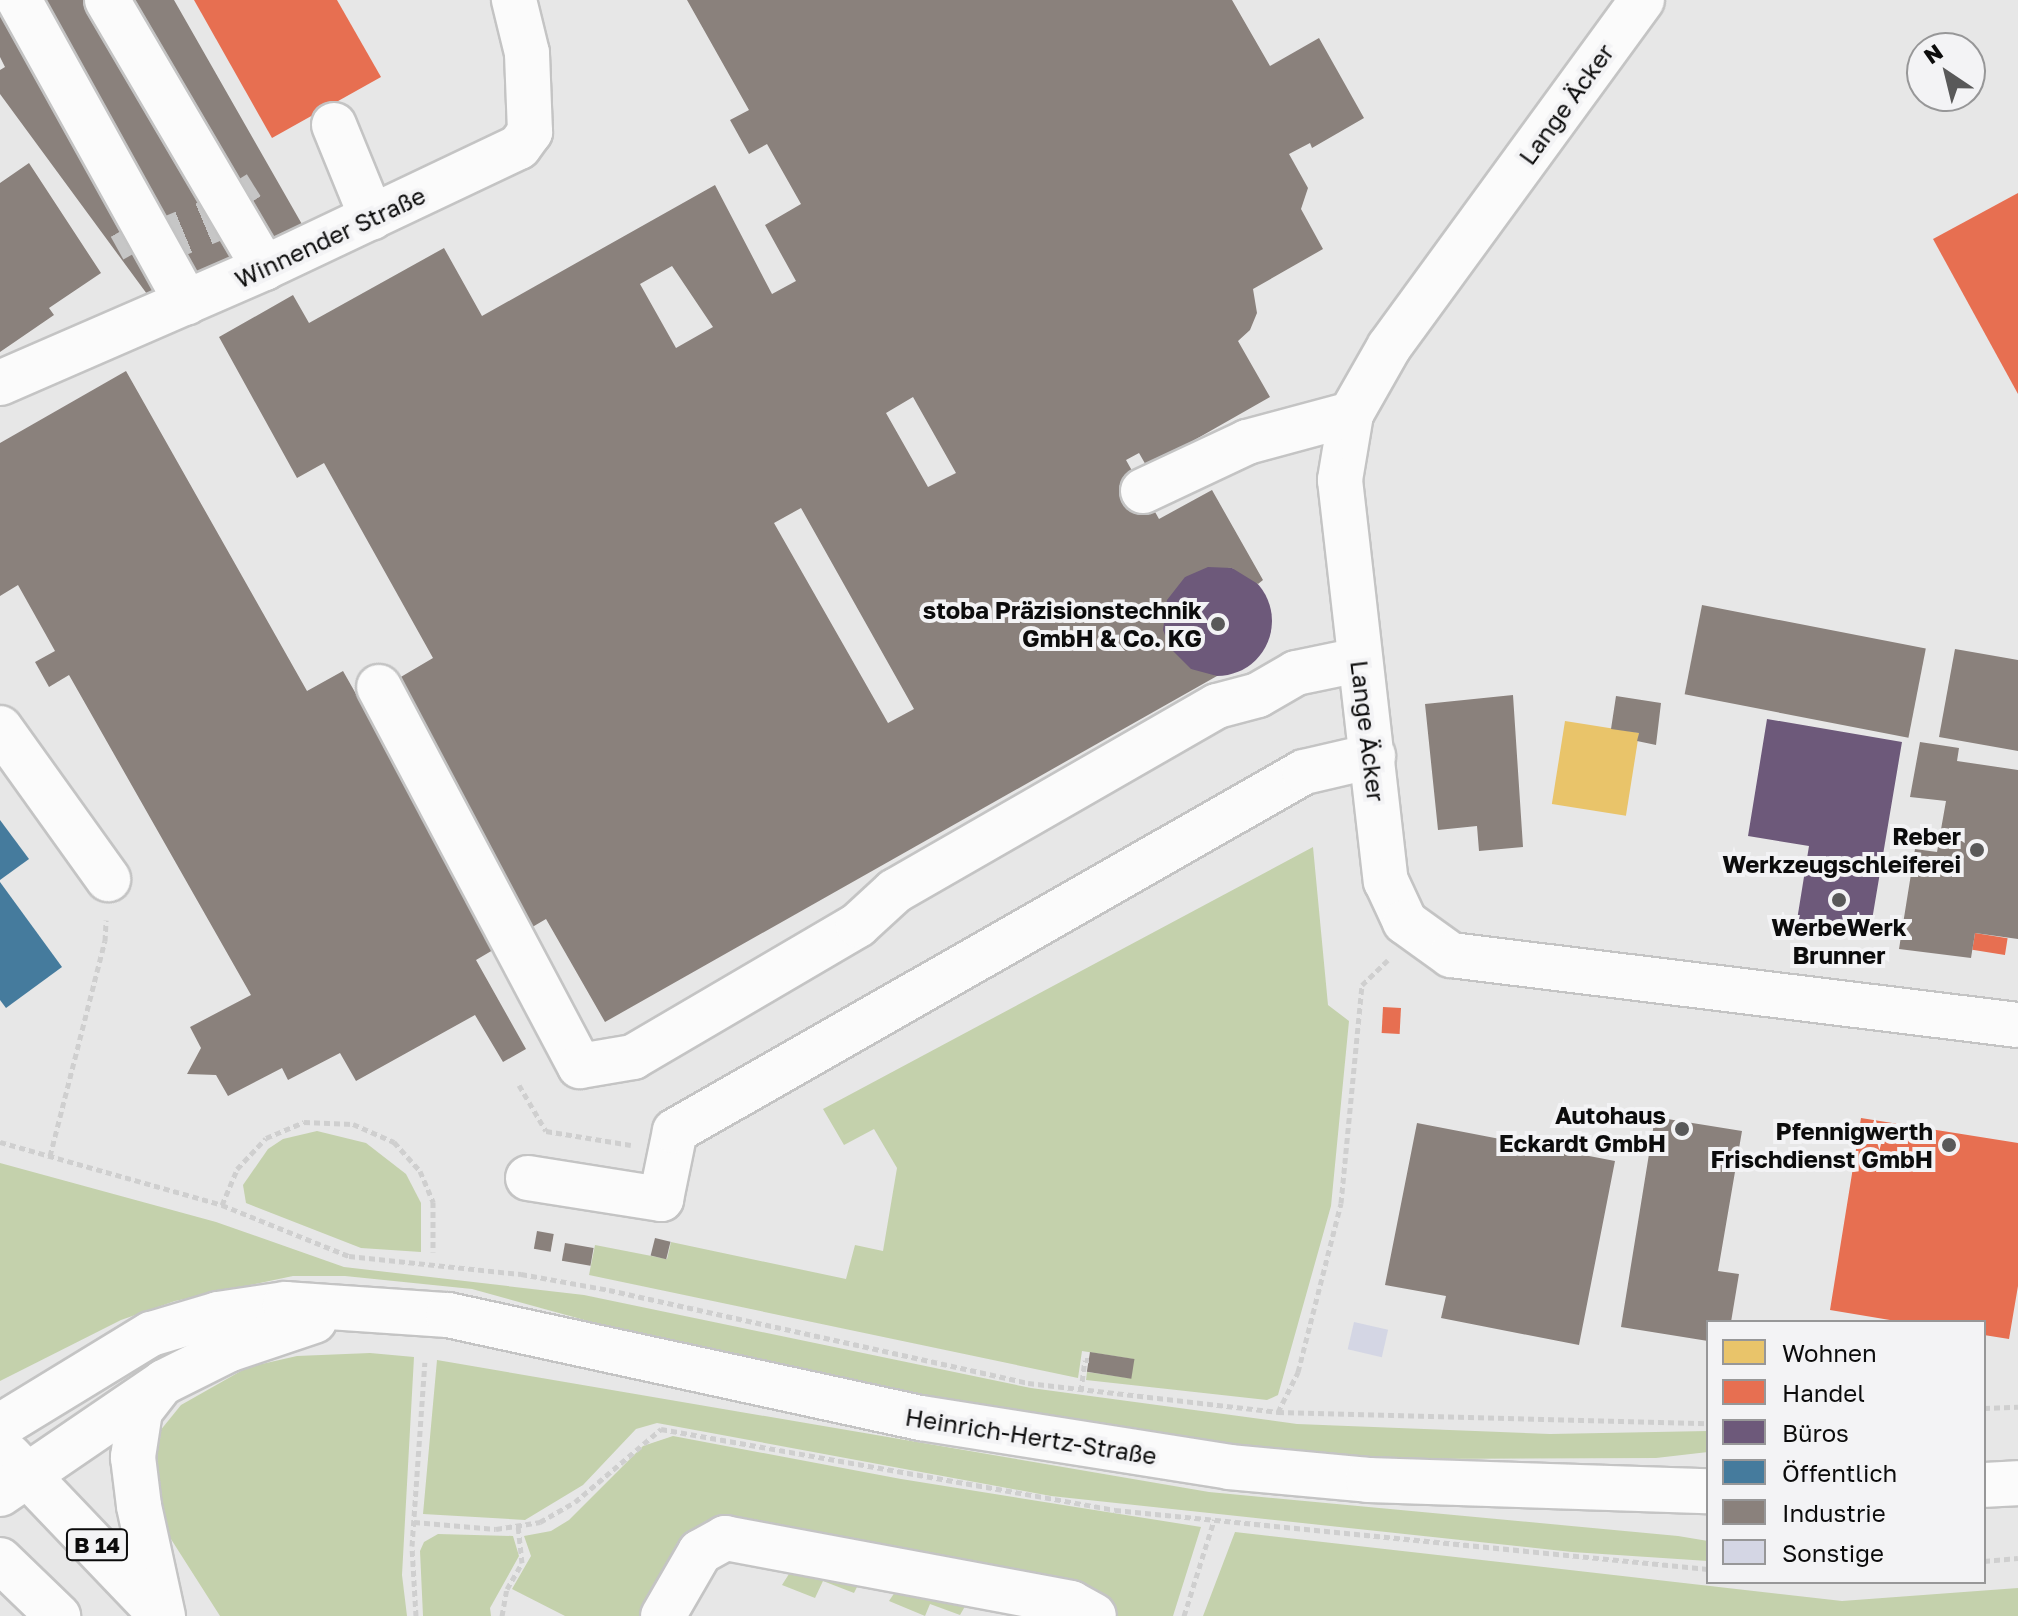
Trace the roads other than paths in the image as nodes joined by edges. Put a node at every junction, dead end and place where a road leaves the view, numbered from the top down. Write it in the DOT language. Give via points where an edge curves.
graph roads {
  1 [pos="19,0"];
  2 [pos="107,0"];
  3 [pos="514,0"];
  4 [pos="1642,0"];
  5 [pos="334,125"];
  6 [pos="372,218"];
  7 [pos="264,268"];
  8 [pos="187,303"];
  9 [pos="0,383"];
  10 [pos="1351,414"];
  11 [pos="1143,491"];
  12 [pos="1359,660"];
  13 [pos="379,687"];
  14 [pos="0,728"];
  15 [pos="1373,756"];
  16 [pos="108,879"];
  17 [pos="2018,1025"];
  18 [pos="528,1178"];
  19 [pos="365,1307"];
  20 [pos="164,1382"];
  21 [pos="0,1426"];
  22 [pos="10,1473"];
  23 [pos="2018,1483"];
  24 [pos="1986,1485"];
  25 [pos="1706,1491"];
  26 [pos="0,1560"];
  27 [pos="58,1616"];
  28 [pos="162,1616"];
  29 [pos="663,1616"];
  30 [pos="1094,1616"];
  1 -- 8 [label="main road"];
  2 -- 7 [label="main road"];
  3 -- 6 [label="main road, Winnender Straße" via="527,53 530,132 505,157"];
  4 -- 10 [label="main road, Lange Äcker" via="1389,347"];
  5 -- 6 [label="main road"];
  6 -- 7 [label="main road, Winnender Straße"];
  7 -- 8 [label="main road, Winnender Straße"];
  8 -- 9 [label="main road, Winnender Straße"];
  10 -- 11 [label="main road" via="1247,442"];
  10 -- 12 [label="main road, Lange Äcker" via="1340,480"];
  12 -- 13 [label="main road" via="1296,673 1258,695 1203,713 895,891 858,925 633,1057 580,1066"];
  12 -- 15 [label="main road, Lange Äcker"];
  14 -- 16 [label="main road"];
  15 -- 17 [label="main road, Lange Äcker" via="1386,881 1397,910 1416,933 1451,955"];
  15 -- 18 [label="main road" via="1304,772 675,1131 661,1199"];
  19 -- 20 [label="main road, Heinrich-Hertz-Straße" via="228,1350"];
  19 -- 21 [label="main road, Heinrich-Hertz-Straße" via="285,1304 218,1314 151,1334"];
  19 -- 25 [label="main road, Heinrich-Hertz-Straße" via="448,1315 891,1412 1229,1467 1398,1482"];
  20 -- 22 [label="main road, Heinrich-Hertz-Straße"];
  20 -- 28 [label="main road" via="140,1411 133,1457"];
  22 -- 28 [label="main road, B 14"];
  23 -- 24 [label="main road"];
  26 -- 27 [label="main road"];
  29 -- 30 [label="main road" via="700,1552 719,1538 1071,1603"];
}
